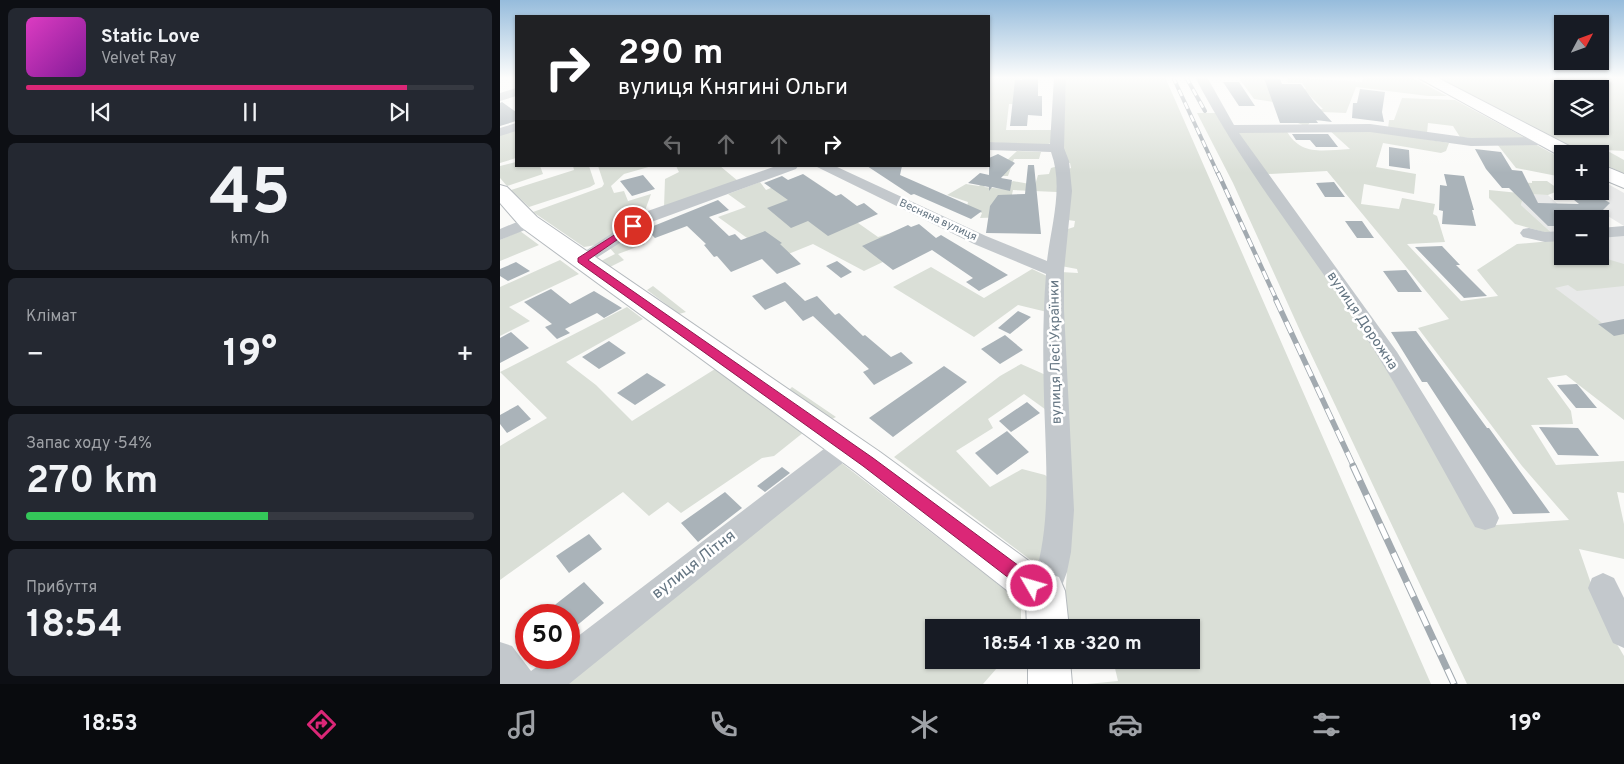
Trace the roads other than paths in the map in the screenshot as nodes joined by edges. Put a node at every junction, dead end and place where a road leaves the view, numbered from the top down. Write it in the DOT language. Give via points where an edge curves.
graph roads {
  1 [pos="1059,109"];
  2 [pos="1217,109"];
  3 [pos="1485,109"];
  4 [pos="515,126"];
  5 [pos="1232,129"];
  6 [pos="500,132"];
  7 [pos="1546,141"];
  8 [pos="1554,145"];
  9 [pos="990,146"];
  10 [pos="1057,148"];
  11 [pos="788,167"];
  12 [pos="824,167"];
  13 [pos="1609,174"];
  14 [pos="1624,182"];
  15 [pos="500,191"];
  16 [pos="529,222"];
  17 [pos="1624,231"];
  18 [pos="1609,232"];
  19 [pos="1529,233"];
  20 [pos="500,235"];
  21 [pos="1554,236"];
  22 [pos="581,260"];
  23 [pos="1055,271"];
  24 [pos="846,446"];
  25 [pos="1485,518"];
  26 [pos="1603,588"];
  27 [pos="1046,609"];
  28 [pos="1624,632"];
  29 [pos="500,658"];
  30 [pos="1049,669"];
  31 [pos="520,684"];
  32 [pos="542,684"];
  33 [pos="1050,684"];
  1 -- 10 [label="street, вулиця Лесі Українки"];
  2 -- 5 [label="street, вулиця Дорожна"];
  3 -- 7 [label="main road"];
  4 -- 6 [label="street"];
  5 -- 7 [label="street" via="1370,128 1471,142"];
  5 -- 25 [label="street, вулиця Дорожна" via="1272,193 1376,335"];
  7 -- 8 [label="main road"];
  9 -- 10 [label="street"];
  10 -- 23 [label="street, вулиця Лесі Українки" via="1061,154 1064,183"];
  11 -- 22 [label="street" via="648,217"];
  12 -- 23 [label="street, Весняна вулиця" via="980,240"];
  13 -- 14 [label="main road"];
  15 -- 16 [label="main road"];
  16 -- 20 [label="street"];
  16 -- 22 [label="main road"];
  17 -- 18 [label="street"];
  19 -- 21 [label="street"];
  22 -- 24 [label="main road"];
  23 -- 27 [label="street, вулиця Лесі Українки" via="1054,370 1060,483 1056,558"];
  24 -- 27 [label="main road" via="1032,586"];
  24 -- 32 [label="street, вулиця Літня"];
  26 -- 28 [label="street"];
  29 -- 31 [label="street"];
  30 -- 33 [label="main road"];
}
